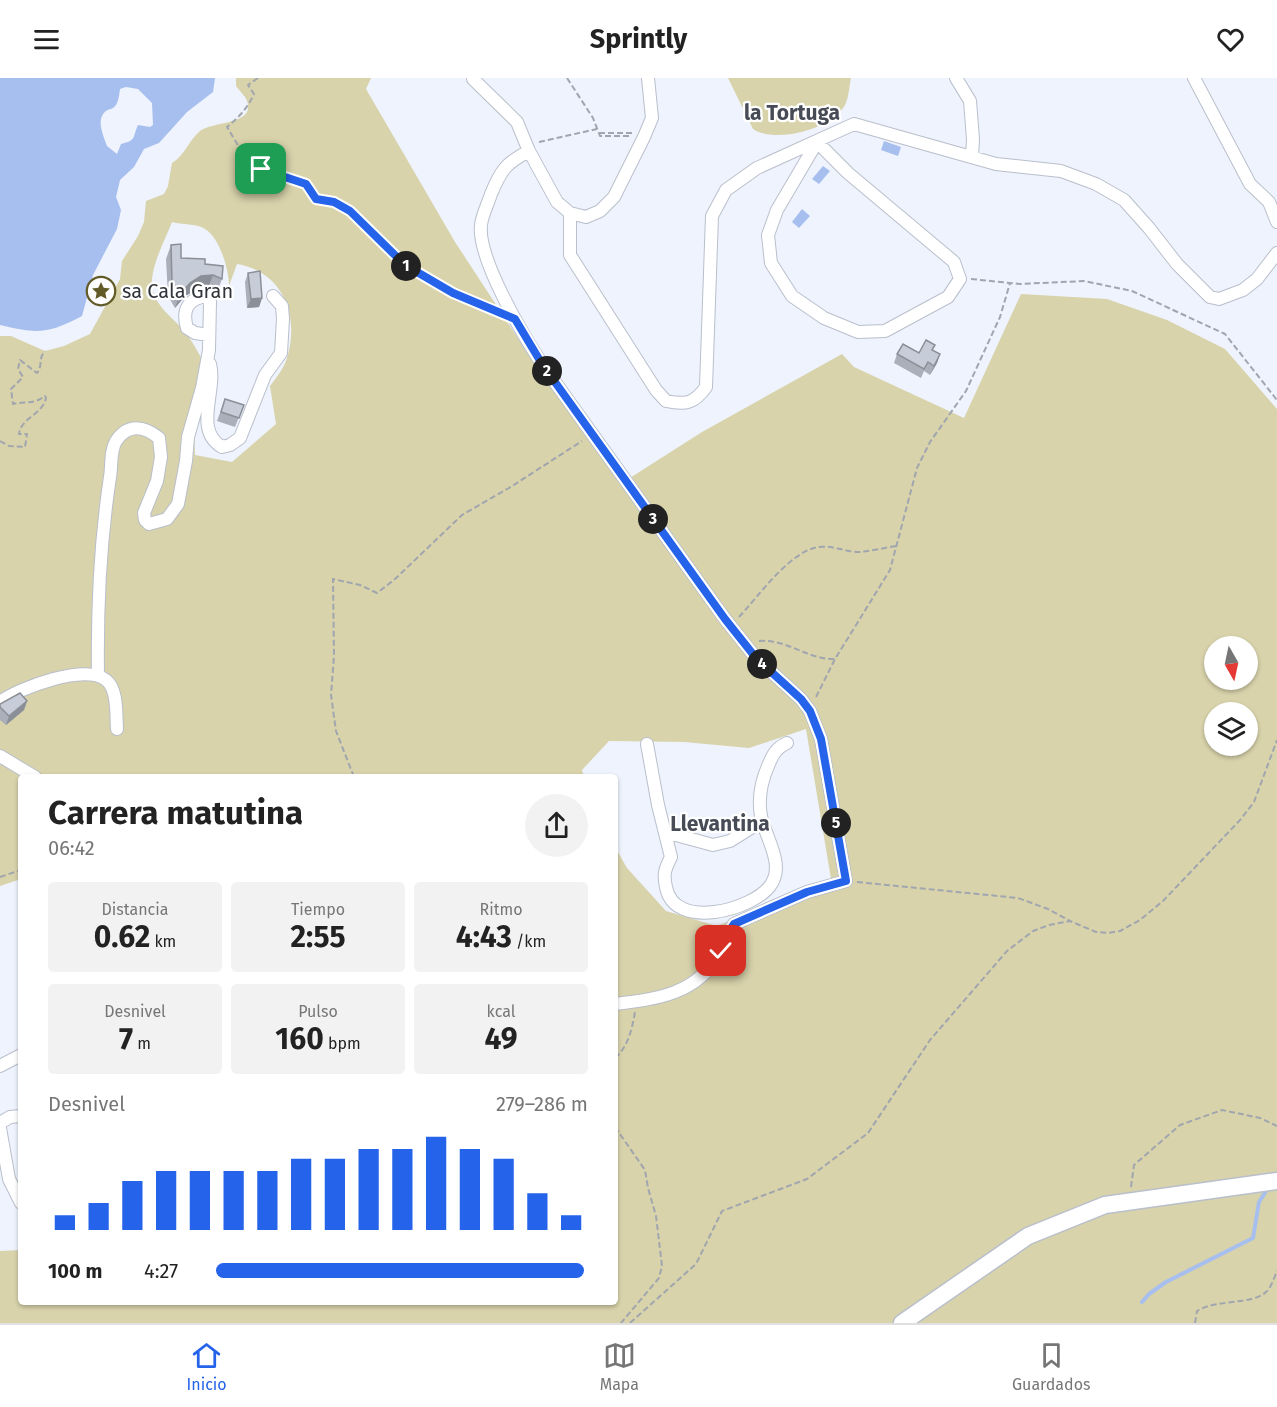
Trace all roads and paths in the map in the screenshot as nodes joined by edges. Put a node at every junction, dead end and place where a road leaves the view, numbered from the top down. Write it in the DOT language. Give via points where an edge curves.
graph roads {
  1 [pos="258,78"];
  2 [pos="567,78"];
  3 [pos="648,78"];
  4 [pos="956,78"];
  5 [pos="1194,78"];
  6 [pos="472,80"];
  7 [pos="597,129"];
  8 [pos="636,135"];
  9 [pos="817,142"];
  10 [pos="534,147"];
  11 [pos="972,157"];
  12 [pos="570,213"];
  13 [pos="1277,222"];
  14 [pos="1277,253"];
  15 [pos="960,279"];
  16 [pos="1010,283"];
  17 [pos="273,296"];
  18 [pos="515,319"];
  19 [pos="209,335"];
  20 [pos="45,351"];
  21 [pos="207,354"];
  22 [pos="1277,400"];
  23 [pos="592,434"];
  24 [pos="0,441"];
  25 [pos="896,546"];
  26 [pos="730,625"];
  27 [pos="746,647"];
  28 [pos="835,659"];
  29 [pos="98,675"];
  30 [pos="0,702"];
  31 [pos="807,708"];
  32 [pos="117,729"];
  33 [pos="1277,740"];
  34 [pos="787,743"];
  35 [pos="647,744"];
  36 [pos="0,756"];
  37 [pos="30,774"];
  38 [pos="353,774"];
  39 [pos="762,821"];
  40 [pos="665,832"];
  41 [pos="18,871"];
  42 [pos="0,877"];
  43 [pos="846,881"];
  44 [pos="726,910"];
  45 [pos="1070,921"];
  46 [pos="734,924"];
  47 [pos="636,1002"];
  48 [pos="618,1004"];
  49 [pos="618,1056"];
  50 [pos="18,1057"];
  51 [pos="0,1066"];
  52 [pos="18,1116"];
  53 [pos="0,1123"];
  54 [pos="1277,1126"];
  55 [pos="0,1128"];
  56 [pos="618,1131"];
  57 [pos="5,1181"];
  58 [pos="1277,1181"];
  59 [pos="18,1199"];
  60 [pos="1129,1202"];
  61 [pos="1277,1271"];
  62 [pos="621,1323"];
  63 [pos="630,1323"];
  64 [pos="902,1323"];
  65 [pos="1195,1323"];
  1 -- 18 [label="path" via="248,85 254,94 246,112 227,127 239,147 261,169 306,184 316,199 334,202 350,211 405,265 453,293"];
  2 -- 7 [label="path"];
  3 -- 12 [label="street" via="652,118 615,197 600,211 586,217"];
  4 -- 11 [label="street" via="970,101"];
  5 -- 13 [label="street" via="1250,184 1269,202"];
  6 -- 10 [label="street" via="517,122"];
  7 -- 8 [label="path" via="600,136"];
  7 -- 10 [label="path"];
  9 -- 11 [label="street" via="854,124"];
  9 -- 12 [label="street" via="757,168 726,190 712,216 706,387 692,401 666,401 656,390 570,255"];
  9 -- 15 [label="street" via="954,262"];
  9 -- 15 [label="street" via="777,210 768,235 771,263 792,296 824,318 858,332 885,331 948,297"];
  10 -- 12 [label="street" via="557,202"];
  10 -- 18 [label="street" via="500,172 481,225 487,260"];
  11 -- 14 [label="street" via="1013,168 1061,171 1124,200 1210,297 1219,299 1243,290"];
  15 -- 16 [label="path"];
  16 -- 22 [label="path" via="1084,281 1132,291 1225,334"];
  16 -- 25 [label="path" via="1000,317 966,392 930,442 917,468"];
  17 -- 21 [label="street" via="282,306 281,353 265,375 240,438 222,447 213,442 208,429 212,369"];
  18 -- 23 [label="street"];
  19 -- 21 [label="street"];
  20 -- 24 [label="path" via="37,373 20,360 18,369 23,377 10,389 13,404 46,398 45,404 21,426 19,434 27,434 25,447"];
  21 -- 29 [label="street" via="178,504 167,519 149,524 144,513 157,481 159,438 139,427 128,429 114,446 99,585"];
  23 -- 26 [label="street"];
  23 -- 38 [label="path" via="462,515 377,593 333,579 331,695 336,731"];
  25 -- 26 [label="path" via="858,552 836,546 816,547 798,556"];
  25 -- 28 [label="path" via="890,570"];
  26 -- 27 [label="street"];
  27 -- 28 [label="path" via="761,641 778,642 821,658"];
  27 -- 31 [label="street"];
  28 -- 31 [label="path"];
  29 -- 30 [label="street" via="51,679"];
  29 -- 32 [label="street" via="108,681 113,692"];
  31 -- 43 [label="street" via="821,739"];
  33 -- 45 [label="path" via="1254,801 1163,901 1120,931 1096,932"];
  34 -- 39 [label="street" via="776,748 763,778"];
  35 -- 40 [label="street"];
  36 -- 37 [label="street"];
  39 -- 40 [label="street" via="729,841 713,845"];
  39 -- 44 [label="street" via="775,861 774,880 765,892"];
  40 -- 44 [label="street" via="671,857 663,872 672,903 686,911"];
  41 -- 42 [label="path"];
  43 -- 45 [label="path" via="1018,898"];
  43 -- 46 [label="street" via="807,892"];
  44 -- 46 [label="street"];
  45 -- 63 [label="path" via="1033,931 1007,951 930,1040 868,1133 807,1179 722,1210 696,1264"];
  46 -- 47 [label="street" via="710,968 686,989"];
  47 -- 48 [label="street"];
  47 -- 49 [label="path" via="632,1032"];
  50 -- 51 [label="street"];
  52 -- 53 [label="street"];
  54 -- 60 [label="path" via="1222,1110 1180,1125 1134,1165"];
  55 -- 57 [label="street"];
  56 -- 62 [label="path" via="645,1170 662,1266 659,1278"];
  57 -- 59 [label="street"];
  58 -- 60 [label="main road"];
  60 -- 64 [label="main road" via="1105,1205 1028,1236"];
  61 -- 65 [label="path" via="1270,1288 1261,1295 1206,1306 1197,1311"];
}
